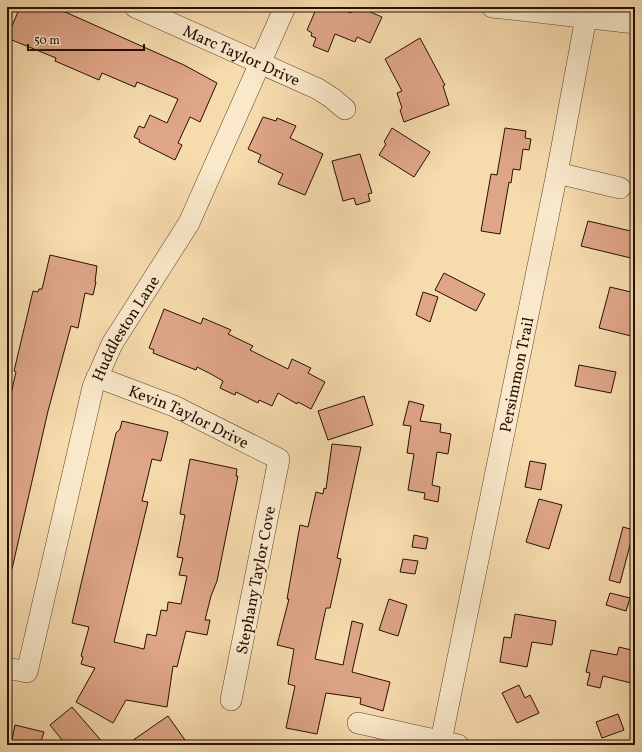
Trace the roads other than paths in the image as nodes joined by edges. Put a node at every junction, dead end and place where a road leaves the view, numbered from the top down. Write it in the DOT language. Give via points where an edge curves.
graph roads {
  1 [pos="135,7"];
  2 [pos="285,7"];
  3 [pos="492,7"];
  4 [pos="586,12"];
  5 [pos="635,23"];
  6 [pos="260,62"];
  7 [pos="345,109"];
  8 [pos="557,174"];
  9 [pos="620,188"];
  10 [pos="97,377"];
  11 [pos="279,459"];
  12 [pos="17,670"];
  13 [pos="231,700"];
  14 [pos="358,723"];
  15 [pos="449,743"];
  1 -- 6 [label="street, Marc Taylor Drive"];
  2 -- 6 [label="street, Huddleston Lane"];
  3 -- 4 [label="street"];
  4 -- 5 [label="street"];
  4 -- 8 [label="street, Persimmon Trail"];
  6 -- 7 [label="street, Marc Taylor Drive" via="318,89"];
  6 -- 10 [label="street, Huddleston Lane" via="189,222 112,344"];
  8 -- 9 [label="street"];
  8 -- 15 [label="street, Persimmon Trail"];
  10 -- 11 [label="street, Kevin Taylor Drive" via="174,406"];
  10 -- 12 [label="street, Huddleston Lane"];
  11 -- 13 [label="street, Stephany Taylor Cove"];
  14 -- 15 [label="street"];
}
